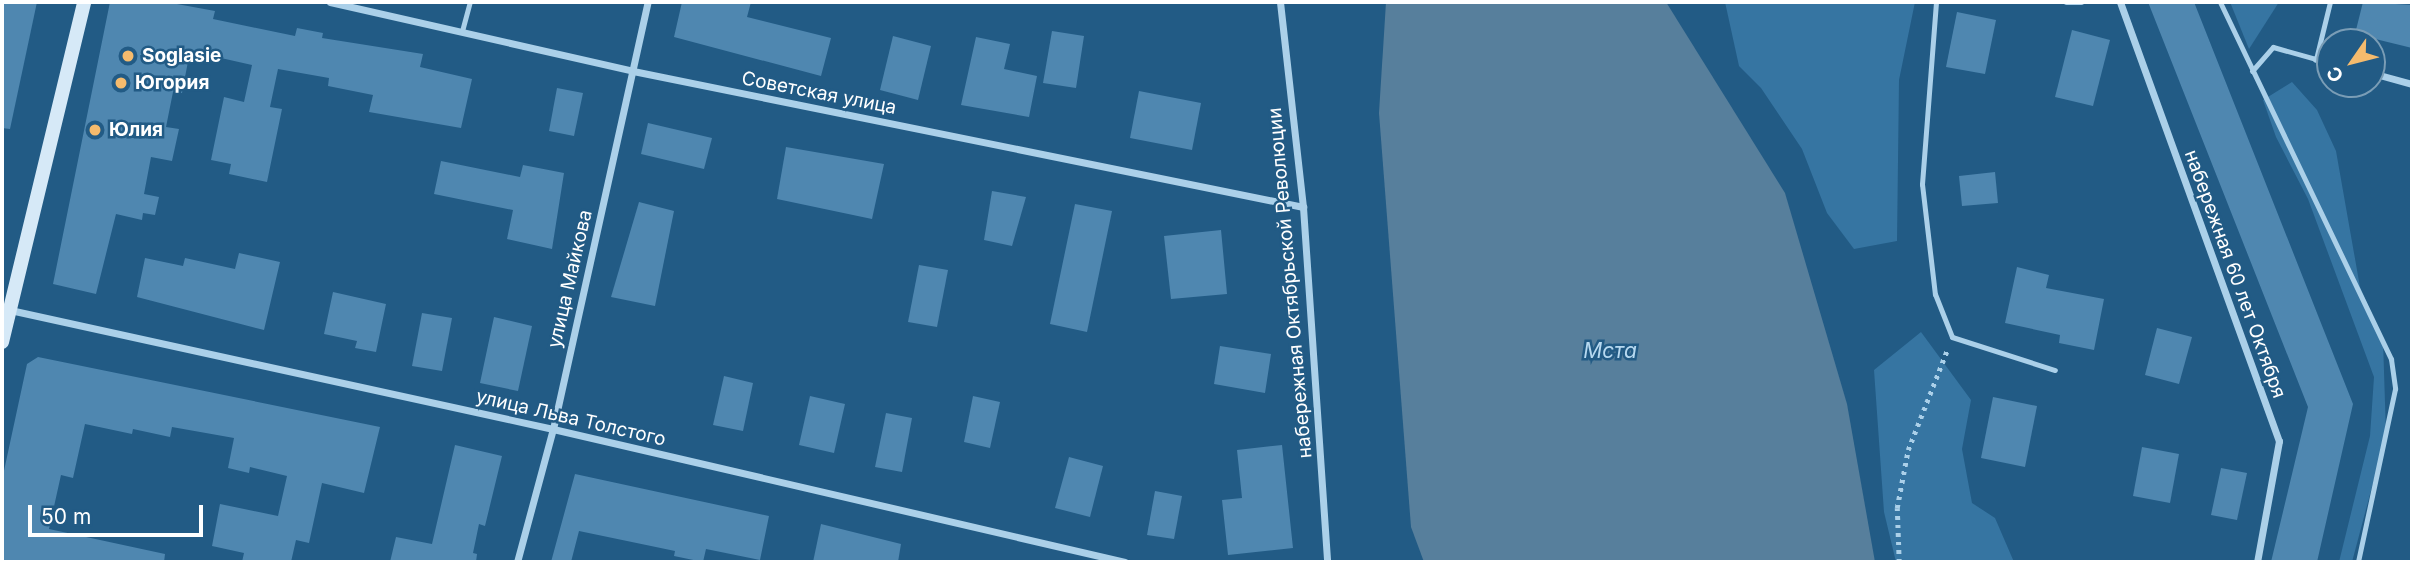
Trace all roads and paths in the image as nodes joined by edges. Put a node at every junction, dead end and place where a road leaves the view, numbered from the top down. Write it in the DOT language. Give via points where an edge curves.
graph roads {
  1 [pos="84,2"];
  2 [pos="330,2"];
  3 [pos="470,2"];
  4 [pos="648,2"];
  5 [pos="1280,2"];
  6 [pos="1936,2"];
  7 [pos="2066,2"];
  8 [pos="2081,2"];
  9 [pos="2120,2"];
  10 [pos="2220,2"];
  11 [pos="2330,2"];
  12 [pos="2324,28"];
  13 [pos="462,31"];
  14 [pos="2316,59"];
  15 [pos="633,71"];
  16 [pos="2252,71"];
  17 [pos="2386,78"];
  18 [pos="2412,84"];
  19 [pos="1303,207"];
  20 [pos="9,310"];
  21 [pos="1952,337"];
  22 [pos="2,342"];
  23 [pos="2055,370"];
  24 [pos="553,429"];
  25 [pos="517,562"];
  26 [pos="1125,562"];
  27 [pos="1327,562"];
  28 [pos="1899,562"];
  29 [pos="2257,562"];
  30 [pos="2358,562"];
  1 -- 20 [label="main road"];
  2 -- 13 [label="street, Советская улица"];
  3 -- 13 [label="lane"];
  4 -- 15 [label="street, улица Майкова"];
  5 -- 19 [label="street, набережная Октябрьской Революции"];
  6 -- 21 [label="lane" via="1922,184 1935,294"];
  7 -- 8 [label="lane"];
  9 -- 29 [label="street, набережная 60 лет Октября" via="2278,441"];
  10 -- 16 [label="lane"];
  11 -- 12 [label="lane"];
  13 -- 15 [label="street, Советская улица"];
  14 -- 16 [label="lane" via="2273,47"];
  15 -- 19 [label="street, Советская улица"];
  15 -- 24 [label="street, улица Майкова"];
  16 -- 30 [label="lane" via="2391,359 2395,389"];
  17 -- 18 [label="street"];
  19 -- 27 [label="street, набережная Октябрьской Революции"];
  20 -- 22 [label="main road"];
  20 -- 24 [label="street, улица Льва Толстого"];
  21 -- 23 [label="lane"];
  21 -- 28 [label="path" via="1908,450 1897,508"];
  24 -- 25 [label="street, улица Майкова"];
  24 -- 26 [label="street, улица Льва Толстого"];
}
